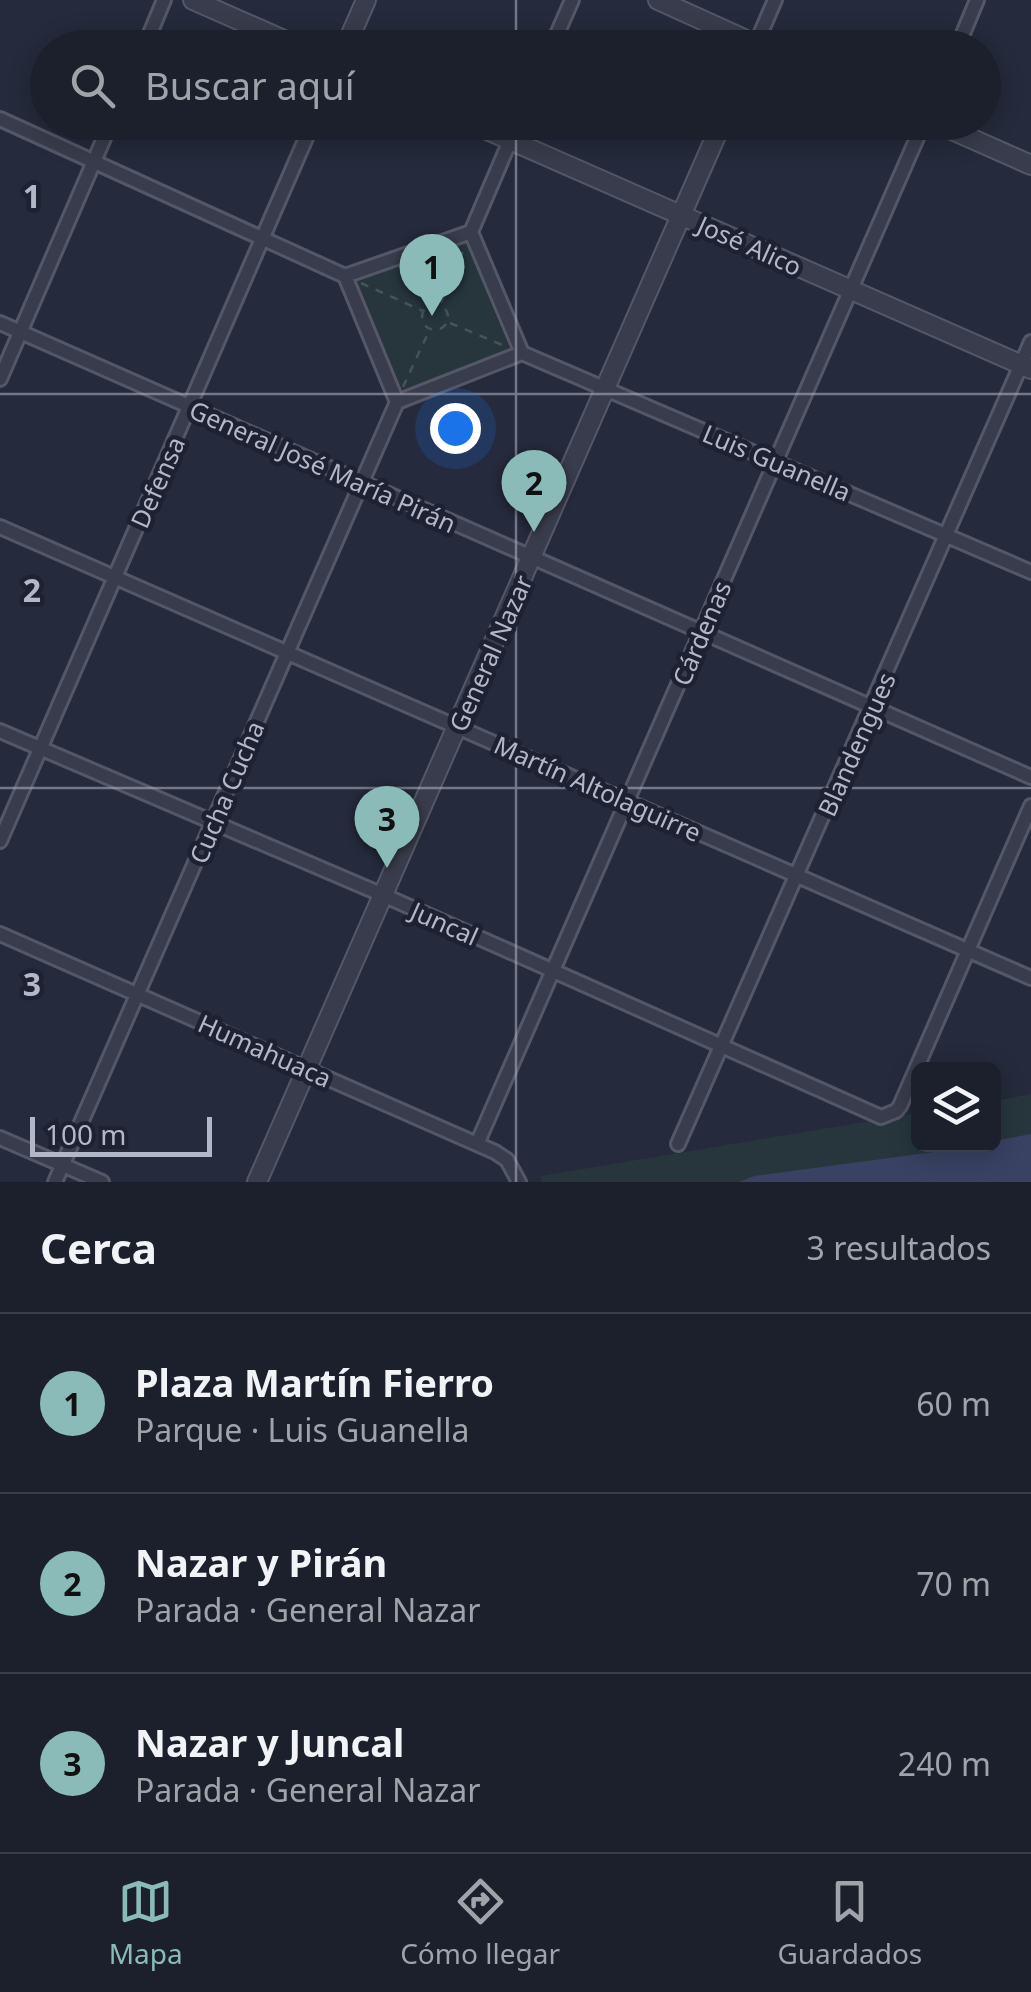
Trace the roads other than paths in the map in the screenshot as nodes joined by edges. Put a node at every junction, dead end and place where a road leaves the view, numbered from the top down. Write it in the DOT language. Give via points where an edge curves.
graph roads {
  1 [pos="164,0"];
  2 [pos="193,0"];
  3 [pos="366,0"];
  4 [pos="572,0"];
  5 [pos="658,0"];
  6 [pos="775,0"];
  7 [pos="978,0"];
  8 [pos="152,30"];
  9 [pos="261,30"];
  10 [pos="353,30"];
  11 [pos="559,30"];
  12 [pos="723,30"];
  13 [pos="764,30"];
  14 [pos="965,30"];
  15 [pos="0,119"];
  16 [pos="30,133"];
  17 [pos="46,140"];
  18 [pos="103,140"];
  19 [pos="304,140"];
  20 [pos="714,140"];
  21 [pos="916,140"];
  22 [pos="975,140"];
  23 [pos="510,141"];
  24 [pos="94,162"];
  25 [pos="1031,165"];
  26 [pos="681,215"];
  27 [pos="471,232"];
  28 [pos="263,238"];
  29 [pos="346,276"];
  30 [pos="852,290"];
  31 [pos="0,323"];
  32 [pos="20,332"];
  33 [pos="1031,342"];
  34 [pos="522,353"];
  35 [pos="1026,366"];
  36 [pos="0,379"];
  37 [pos="605,390"];
  38 [pos="396,402"];
  39 [pos="190,408"];
  40 [pos="776,462"];
  41 [pos="360,482"];
  42 [pos="0,527"];
  43 [pos="947,535"];
  44 [pos="532,558"];
  45 [pos="1031,572"];
  46 [pos="114,578"];
  47 [pos="701,631"];
  48 [pos="286,652"];
  49 [pos="872,706"];
  50 [pos="458,727"];
  51 [pos="0,731"];
  52 [pos="41,748"];
  53 [pos="1031,777"];
  54 [pos="628,802"];
  55 [pos="1031,806"];
  56 [pos="212,823"];
  57 [pos="0,841"];
  58 [pos="798,876"];
  59 [pos="383,895"];
  60 [pos="0,934"];
  61 [pos="969,952"];
  62 [pos="554,972"];
  63 [pos="1031,978"];
  64 [pos="140,994"];
  65 [pos="722,1048"];
  66 [pos="306,1068"];
  67 [pos="0,1138"];
  68 [pos="477,1144"];
  69 [pos="678,1144"];
  70 [pos="63,1165"];
  71 [pos="55,1182"];
  72 [pos="102,1182"];
  73 [pos="257,1182"];
  74 [pos="519,1182"];
  1 -- 8 [label="street"];
  2 -- 9 [label="street"];
  3 -- 10 [label="street"];
  4 -- 11 [label="street"];
  5 -- 12 [label="street"];
  6 -- 13 [label="street"];
  7 -- 14 [label="street"];
  15 -- 16 [label="street"];
  17 -- 24 [label="street"];
  18 -- 24 [label="street"];
  19 -- 28 [label="street, Defensa"];
  20 -- 26 [label="street, General Nazar"];
  21 -- 30 [label="street, Cárdenas"];
  22 -- 25 [label="street"];
  23 -- 26 [label="street, José Alico"];
  23 -- 27 [label="street"];
  24 -- 28 [label="street"];
  24 -- 32 [label="street"];
  26 -- 30 [label="street, José Alico"];
  26 -- 37 [label="street, General Nazar"];
  27 -- 29 [label="street"];
  27 -- 34 [label="street"];
  28 -- 29 [label="street"];
  28 -- 39 [label="street, Defensa"];
  29 -- 38 [label="street"];
  30 -- 35 [label="street, José Alico"];
  30 -- 40 [label="street, Cárdenas"];
  31 -- 32 [label="street, General José María Pirán"];
  32 -- 36 [label="street"];
  32 -- 39 [label="street, General José María Pirán"];
  33 -- 35 [label="street, Blandengues"];
  34 -- 37 [label="street, Luis Guanella"];
  34 -- 38 [label="street"];
  35 -- 43 [label="street, Blandengues"];
  37 -- 40 [label="street, Luis Guanella"];
  37 -- 44 [label="street, General Nazar"];
  38 -- 41 [label="street, Cucha Cucha"];
  39 -- 41 [label="street, General José María Pirán"];
  39 -- 46 [label="street, Defensa"];
  40 -- 43 [label="street, Luis Guanella"];
  40 -- 47 [label="street, Cárdenas"];
  41 -- 44 [label="street, General José María Pirán"];
  41 -- 48 [label="street, Cucha Cucha"];
  42 -- 46 [label="street, Martín Altolaguirre"];
  43 -- 45 [label="street, Luis Guanella"];
  43 -- 49 [label="street, Blandengues"];
  44 -- 47 [label="street, General José María Pirán"];
  44 -- 50 [label="street, General Nazar"];
  46 -- 48 [label="street, Martín Altolaguirre"];
  46 -- 52 [label="street, Defensa"];
  47 -- 49 [label="street, General José María Pirán"];
  47 -- 54 [label="street, Cárdenas"];
  48 -- 50 [label="street, Martín Altolaguirre"];
  48 -- 56 [label="street, Cucha Cucha"];
  49 -- 53 [label="street, General José María Pirán"];
  49 -- 58 [label="street, Blandengues"];
  50 -- 54 [label="street, Martín Altolaguirre"];
  50 -- 59 [label="street, General Nazar"];
  51 -- 52 [label="street, Juncal"];
  52 -- 56 [label="street, Juncal"];
  52 -- 57 [label="street, Defensa"];
  54 -- 58 [label="street, Martín Altolaguirre"];
  54 -- 62 [label="street, Cárdenas"];
  55 -- 61 [label="street"];
  56 -- 59 [label="street, Juncal"];
  56 -- 64 [label="street, Cucha Cucha"];
  58 -- 61 [label="street, Martín Altolaguirre"];
  58 -- 65 [label="street, Blandengues"];
  59 -- 62 [label="street, Juncal"];
  59 -- 66 [label="street, General Nazar"];
  60 -- 64 [label="street, Humahuaca"];
  61 -- 63 [label="street, Martín Altolaguirre"];
  61 -- 65 [label="street, Juncal" via="900,1106 889,1115"];
  62 -- 65 [label="street, Juncal"];
  62 -- 68 [label="street, Cárdenas"];
  64 -- 66 [label="street, Humahuaca"];
  64 -- 70 [label="street, Cucha Cucha"];
  65 -- 69 [label="street, Blandengues"];
  66 -- 68 [label="street, Humahuaca"];
  66 -- 73 [label="street, General Nazar"];
  67 -- 70 [label="street"];
  68 -- 74 [label="street, Humahuaca" via="508,1160"];
  70 -- 71 [label="street, Cucha Cucha"];
  70 -- 72 [label="street"];
}
